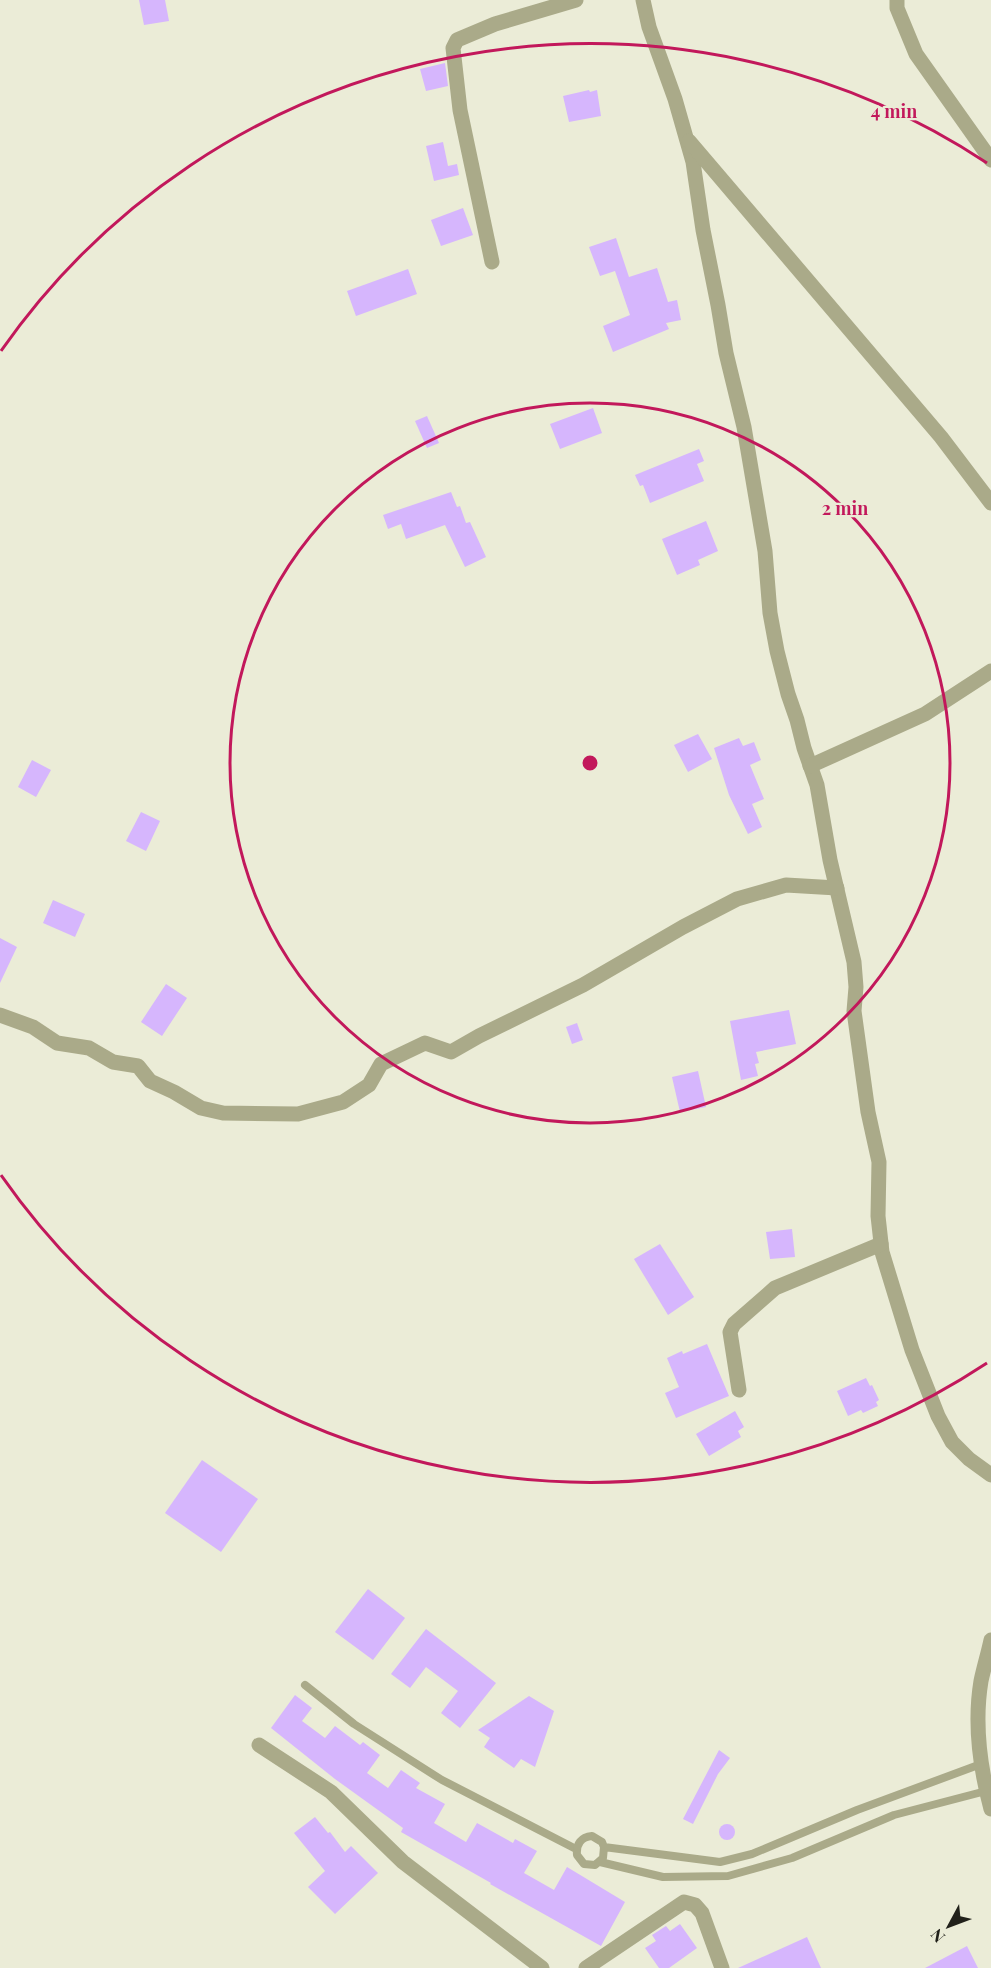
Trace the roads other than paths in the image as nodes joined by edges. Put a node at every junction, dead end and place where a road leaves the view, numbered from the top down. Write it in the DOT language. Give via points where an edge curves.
graph roads {
  1 [pos="576,0"];
  2 [pos="643,0"];
  3 [pos="897,0"];
  4 [pos="685,136"];
  5 [pos="991,160"];
  6 [pos="492,262"];
  7 [pos="991,503"];
  8 [pos="991,671"];
  9 [pos="810,766"];
  10 [pos="837,888"];
  11 [pos="0,1015"];
  12 [pos="881,1244"];
  13 [pos="739,1390"];
  14 [pos="991,1475"];
  15 [pos="991,1640"];
  16 [pos="304,1685"];
  17 [pos="259,1745"];
  18 [pos="986,1766"];
  19 [pos="989,1788"];
  20 [pos="991,1809"];
  21 [pos="604,1847"];
  22 [pos="576,1850"];
  23 [pos="600,1862"];
  24 [pos="542,1968"];
  25 [pos="586,1968"];
  26 [pos="722,1968"];
  1 -- 6 [label="street" via="495,24 457,40 453,48 460,110"];
  2 -- 4 [label="street"];
  3 -- 5 [label="street" via="916,54"];
  4 -- 7 [label="street" via="941,437"];
  4 -- 9 [label="street" via="744,427 777,651"];
  8 -- 9 [label="street" via="925,714"];
  9 -- 10 [label="street"];
  10 -- 11 [label="street" via="786,885 737,899 583,985 451,1052 425,1043 381,1064 369,1085 343,1102 298,1114 223,1113 201,1108 150,1081 138,1066 113,1062 89,1048 57,1043 33,1027"];
  10 -- 12 [label="street" via="854,962 854,1011 879,1162"];
  12 -- 13 [label="street" via="775,1288 734,1324 730,1332"];
  12 -- 14 [label="street" via="912,1350 938,1416 952,1442"];
  15 -- 18 [label="street" via="981,1682 978,1728"];
  16 -- 22 [label="lane" via="354,1724 442,1780"];
  17 -- 24 [label="street" via="331,1792 403,1862"];
  18 -- 19 [label="street"];
  18 -- 21 [label="lane" via="857,1810 752,1854 720,1862"];
  19 -- 20 [label="street"];
  19 -- 23 [label="lane" via="894,1815 792,1858 728,1876 663,1877"];
  21 -- 22 [label="lane" via="597,1838 586,1837"];
  21 -- 23 [label="lane"];
  22 -- 23 [label="lane" via="584,1864"];
  25 -- 26 [label="street" via="684,1902 695,1905 702,1913"];
}
